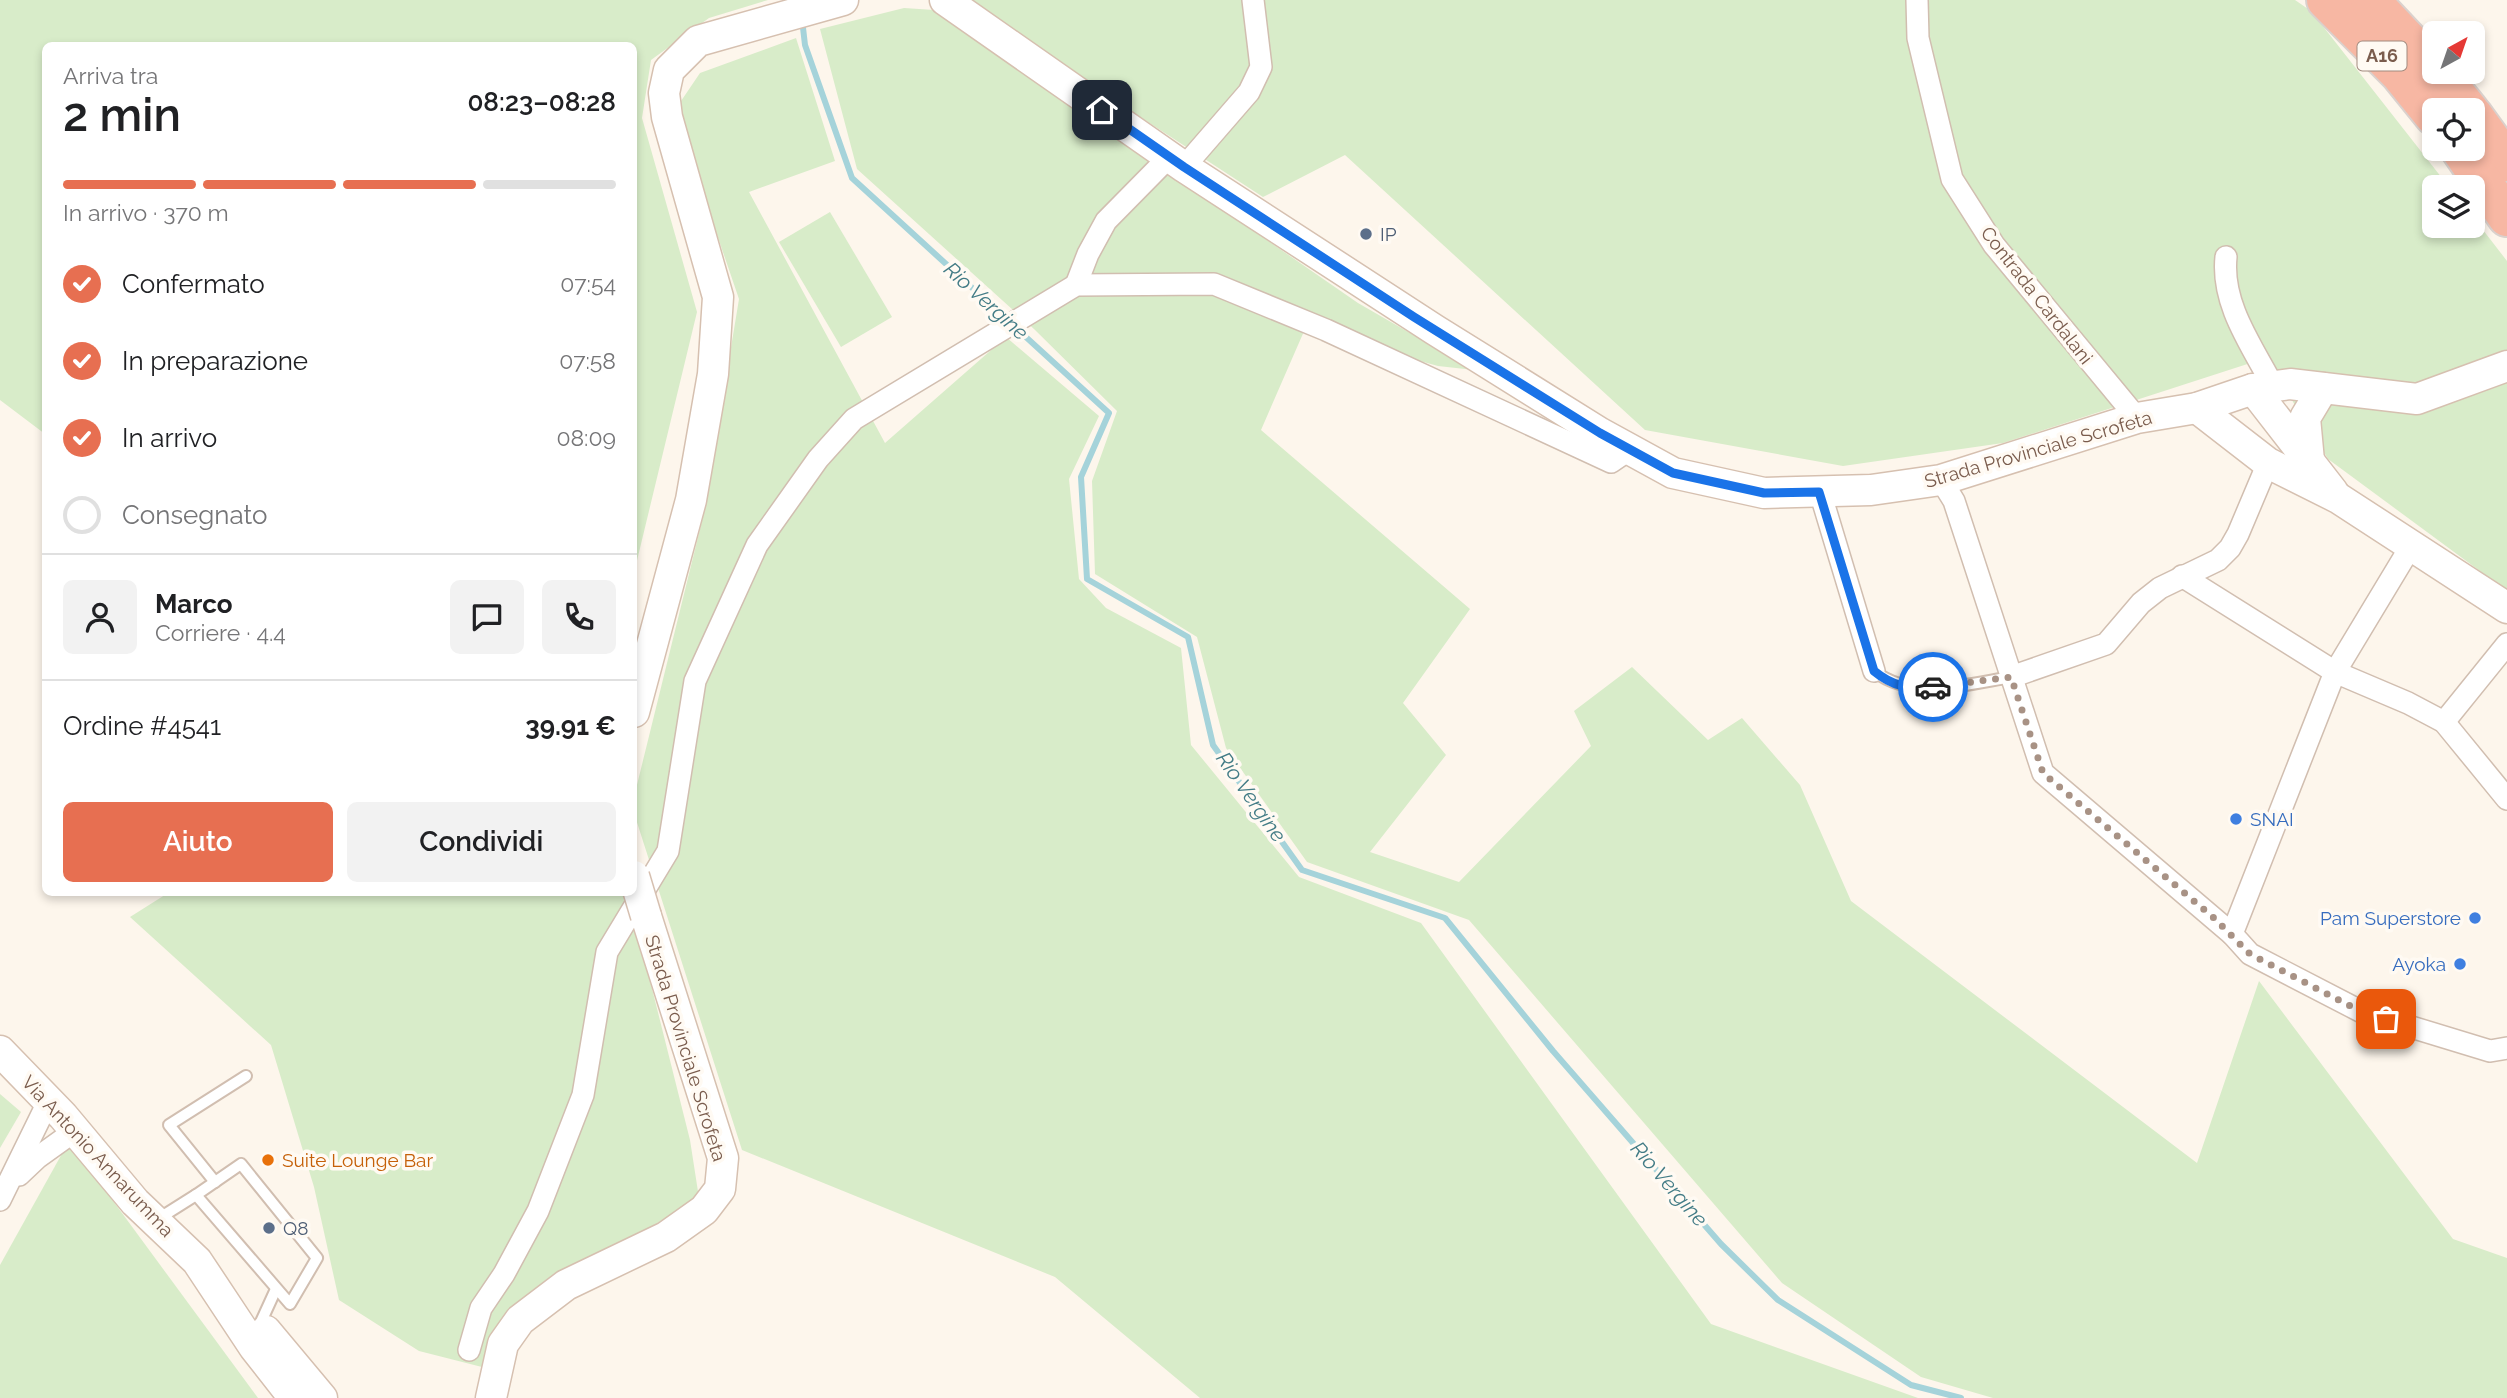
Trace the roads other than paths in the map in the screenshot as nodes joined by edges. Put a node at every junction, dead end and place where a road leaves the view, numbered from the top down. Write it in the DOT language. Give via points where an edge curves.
graph roads {
  1 [pos="844,0"];
  2 [pos="945,0"];
  3 [pos="1254,0"];
  4 [pos="1917,0"];
  5 [pos="2326,0"];
  6 [pos="2370,0"];
  7 [pos="2422,55"];
  8 [pos="2448,84"];
  9 [pos="2459,98"];
  10 [pos="2422,101"];
  11 [pos="2485,132"];
  12 [pos="2468,161"];
  13 [pos="1176,162"];
  14 [pos="2507,162"];
  15 [pos="2507,217"];
  16 [pos="2226,257"];
  17 [pos="1076,285"];
  18 [pos="2507,366"];
  19 [pos="2263,388"];
  20 [pos="2323,388"];
  21 [pos="2197,408"];
  22 [pos="2137,418"];
  23 [pos="1630,449"];
  24 [pos="2309,461"];
  25 [pos="2268,463"];
  26 [pos="1941,480"];
  27 [pos="1819,492"];
  28 [pos="2338,498"];
  29 [pos="2411,546"];
  30 [pos="2182,576"];
  31 [pos="2507,608"];
  32 [pos="2507,644"];
  33 [pos="1874,671"];
  34 [pos="2335,672"];
  35 [pos="2011,677"];
  36 [pos="637,701"];
  37 [pos="2444,722"];
  38 [pos="2507,799"];
  39 [pos="637,886"];
  40 [pos="2232,934"];
  41 [pos="2507,1048"];
  42 [pos="0,1051"];
  43 [pos="246,1076"];
  44 [pos="49,1100"];
  45 [pos="76,1130"];
  46 [pos="215,1182"];
  47 [pos="5,1192"];
  48 [pos="196,1195"];
  49 [pos="161,1226"];
  50 [pos="197,1261"];
  51 [pos="276,1289"];
  52 [pos="260,1324"];
  53 [pos="469,1350"];
  54 [pos="276,1398"];
  55 [pos="294,1398"];
  56 [pos="322,1398"];
  57 [pos="491,1398"];
  1 -- 36 [label="street" via="698,41 669,70 664,93 667,117 718,297 713,374 691,500"];
  2 -- 13 [label="street, Strada Provinciale Scrofeta"];
  3 -- 13 [label="street" via="1261,66 1249,92"];
  4 -- 22 [label="street, Contrada Cardalani" via="1918,38 1952,179 1994,246"];
  5 -- 10 [label="highway, A16"];
  6 -- 7 [label="highway, A16"];
  8 -- 9 [label="highway, A16"];
  11 -- 14 [label="highway"];
  12 -- 15 [label="highway"];
  13 -- 17 [label="street" via="1106,220"];
  13 -- 23 [label="street, Strada Provinciale Scrofeta" via="1281,222"];
  16 -- 19 [label="street" via="2224,277 2232,308"];
  17 -- 23 [label="street" via="1214,284 1326,330 1611,462"];
  17 -- 53 [label="street" via="854,419 818,459 757,545 695,681 667,851 607,952 583,1095 538,1211 481,1308"];
  18 -- 20 [label="street, Strada Provinciale Scrofeta" via="2417,399"];
  19 -- 20 [label="street, Strada Provinciale Scrofeta" via="2290,384"];
  19 -- 21 [label="street, Strada Provinciale Scrofeta"];
  19 -- 24 [label="street"];
  20 -- 24 [label="street" via="2305,418"];
  21 -- 22 [label="street, Strada Provinciale Scrofeta"];
  21 -- 25 [label="street"];
  22 -- 26 [label="street, Strada Provinciale Scrofeta"];
  23 -- 27 [label="street, Strada Provinciale Scrofeta" via="1673,473 1764,493"];
  24 -- 28 [label="street"];
  25 -- 28 [label="street"];
  25 -- 30 [label="street" via="2230,548 2218,560"];
  26 -- 27 [label="street, Strada Provinciale Scrofeta"];
  26 -- 35 [label="street" via="1954,501"];
  27 -- 33 [label="street"];
  28 -- 29 [label="street"];
  29 -- 31 [label="street"];
  29 -- 34 [label="street"];
  30 -- 34 [label="street"];
  30 -- 35 [label="street" via="2141,603 2106,644"];
  32 -- 37 [label="street"];
  33 -- 35 [label="lane" via="1896,685 1917,689"];
  34 -- 37 [label="street"];
  34 -- 40 [label="street"];
  35 -- 40 [label="street" via="2043,773"];
  37 -- 38 [label="street"];
  39 -- 57 [label="street, Strada Provinciale Scrofeta, bridge" via="723,1158 720,1189 704,1210 666,1237 566,1285 520,1320 503,1344"];
  40 -- 41 [label="street" via="2250,954 2362,1012 2490,1051"];
  42 -- 44 [label="street, Via Antonio Annarumma"];
  43 -- 46 [label="lane" via="169,1125"];
  44 -- 45 [label="street, Via Antonio Annarumma"];
  44 -- 47 [label="street"];
  45 -- 47 [label="street" via="37,1158"];
  45 -- 49 [label="street, Via Antonio Annarumma"];
  46 -- 48 [label="lane"];
  46 -- 51 [label="lane" via="241,1164 317,1258 290,1304"];
  48 -- 49 [label="lane"];
  48 -- 51 [label="lane"];
  49 -- 50 [label="street, Via Antonio Annarumma"];
  49 -- 54 [label="street" via="183,1270"];
  50 -- 52 [label="street"];
  50 -- 55 [label="street, Via Antonio Annarumma"];
  51 -- 52 [label="lane"];
  52 -- 56 [label="street"];
}
